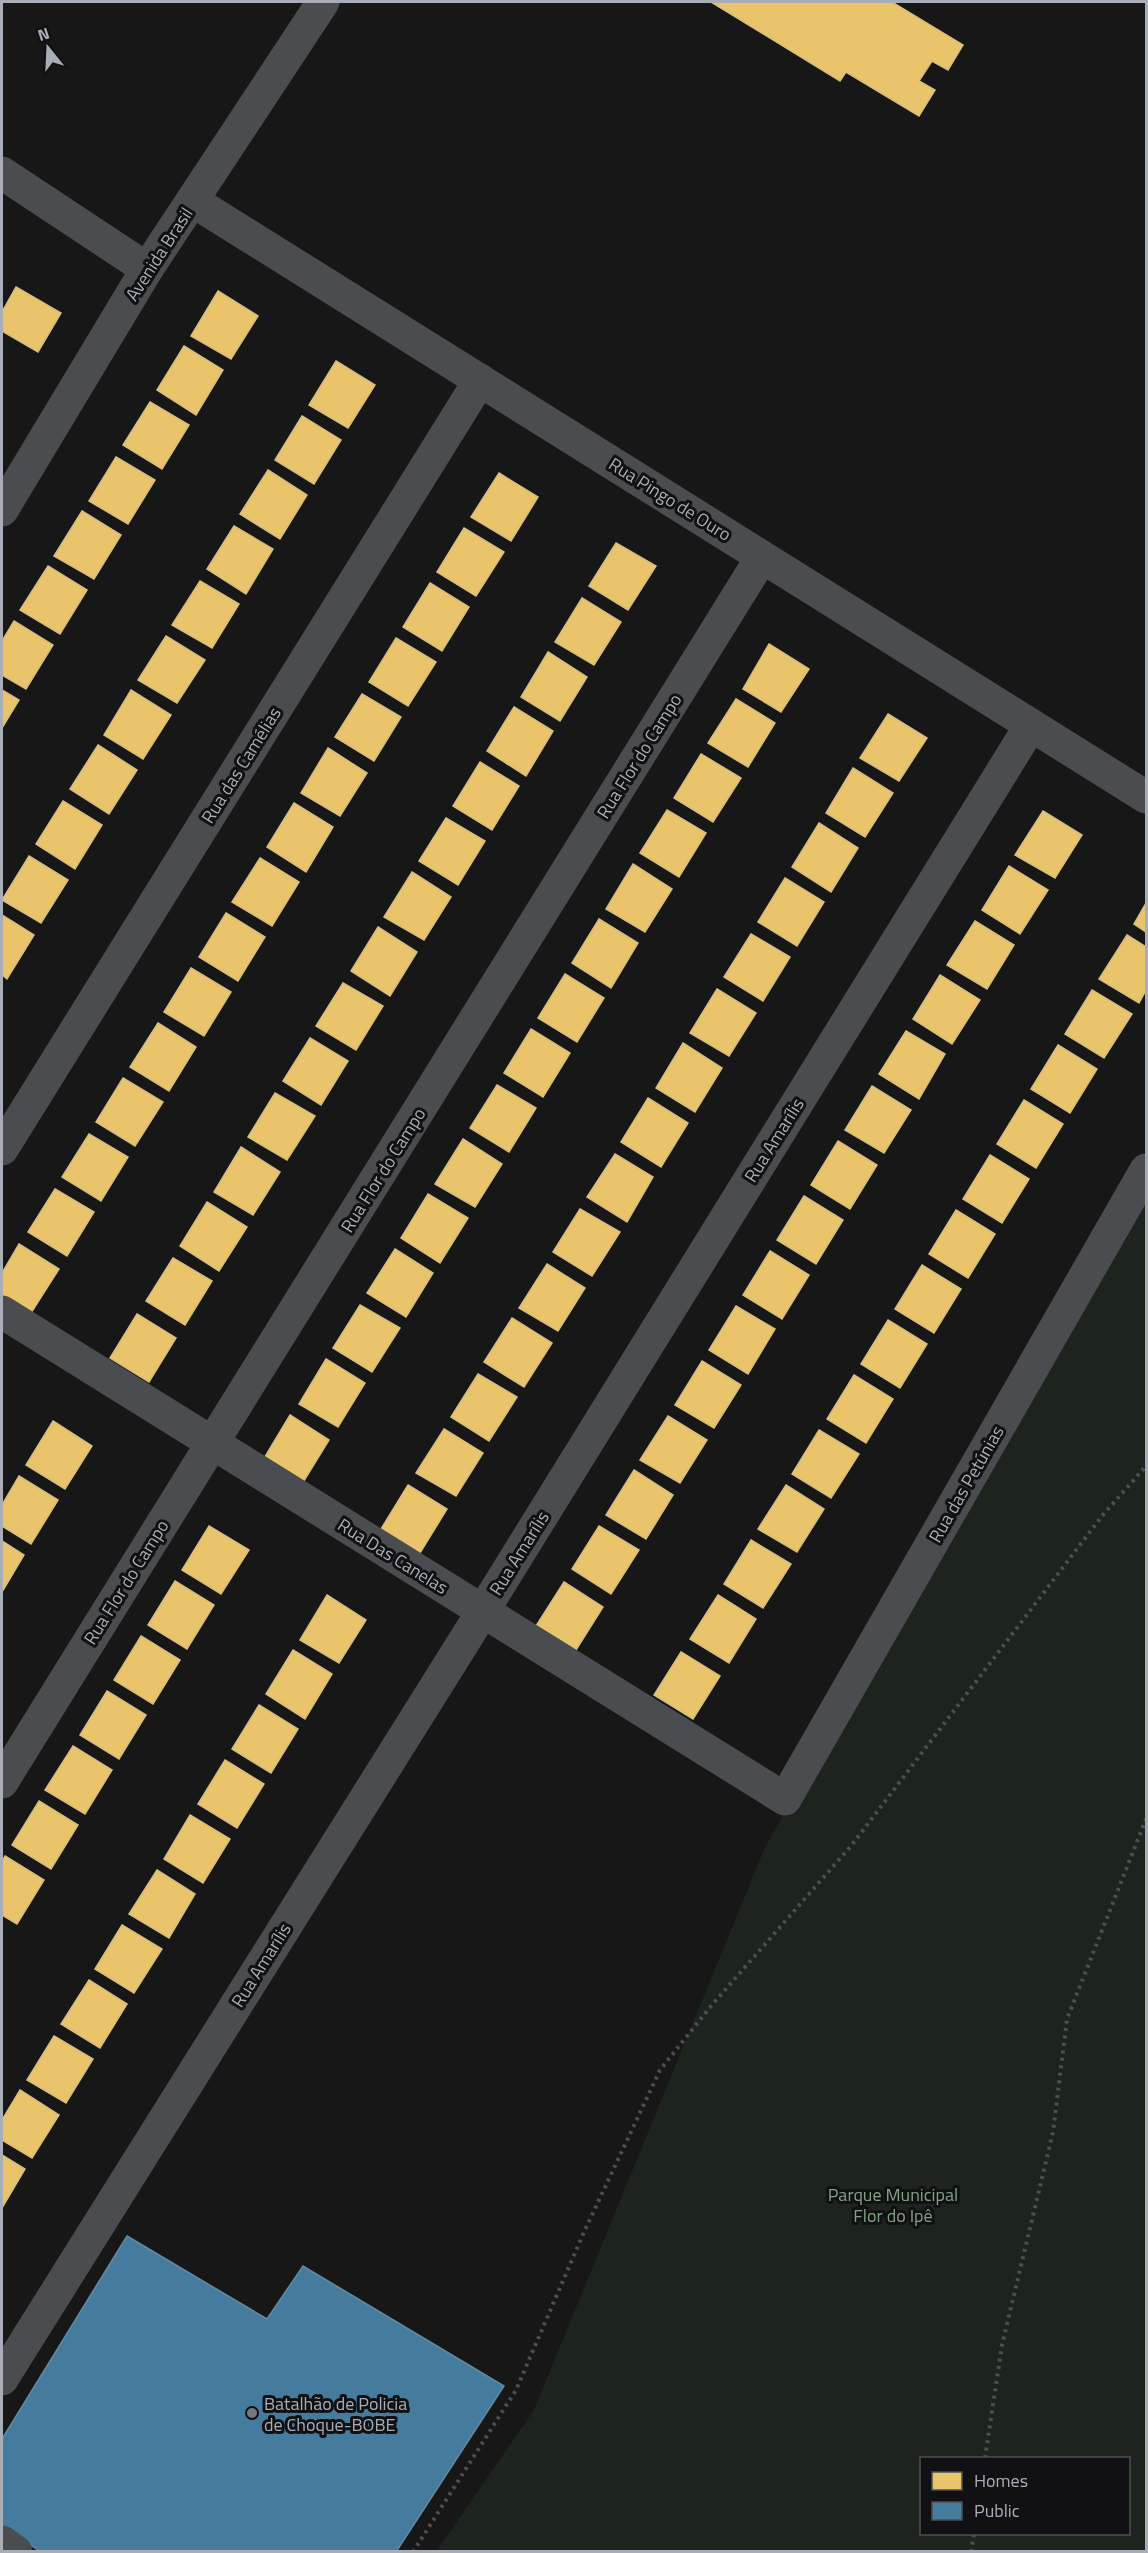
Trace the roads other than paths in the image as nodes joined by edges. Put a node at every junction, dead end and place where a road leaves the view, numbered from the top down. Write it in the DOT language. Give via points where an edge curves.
graph roads {
  1 [pos="324,2"];
  2 [pos="2,173"];
  3 [pos="193,201"];
  4 [pos="147,269"];
  5 [pos="480,380"];
  6 [pos="2,510"];
  7 [pos="762,557"];
  8 [pos="1031,725"];
  9 [pos="1146,797"];
  10 [pos="2,1149"];
  11 [pos="1146,1170"];
  12 [pos="2,1311"];
  13 [pos="213,1444"];
  14 [pos="483,1611"];
  15 [pos="2,1782"];
  16 [pos="785,1799"];
  17 [pos="2,2379"];
  18 [pos="2,2542"];
  19 [pos="16,2552"];
  1 -- 3 [label="street, Avenida Brasil"];
  2 -- 4 [label="street"];
  3 -- 4 [label="street, Avenida Brasil"];
  3 -- 5 [label="street, Rua Pingo de Ouro"];
  4 -- 6 [label="street, Avenida Brasil"];
  5 -- 7 [label="street, Rua Pingo de Ouro"];
  5 -- 10 [label="street, Rua das Camélias"];
  7 -- 8 [label="street, Rua Pingo de Ouro"];
  7 -- 13 [label="street, Rua Flor do Campo"];
  8 -- 9 [label="street, Rua Pingo de Ouro"];
  8 -- 14 [label="street, Rua Amarílis"];
  11 -- 16 [label="street, Rua das Petúnias"];
  12 -- 13 [label="street, Rua Das Canelas"];
  13 -- 14 [label="street, Rua Das Canelas"];
  13 -- 15 [label="street, Rua Flor do Campo"];
  14 -- 16 [label="street, Rua Das Canelas"];
  14 -- 17 [label="street, Rua Amarílis"];
  18 -- 19 [label="street"];
}
